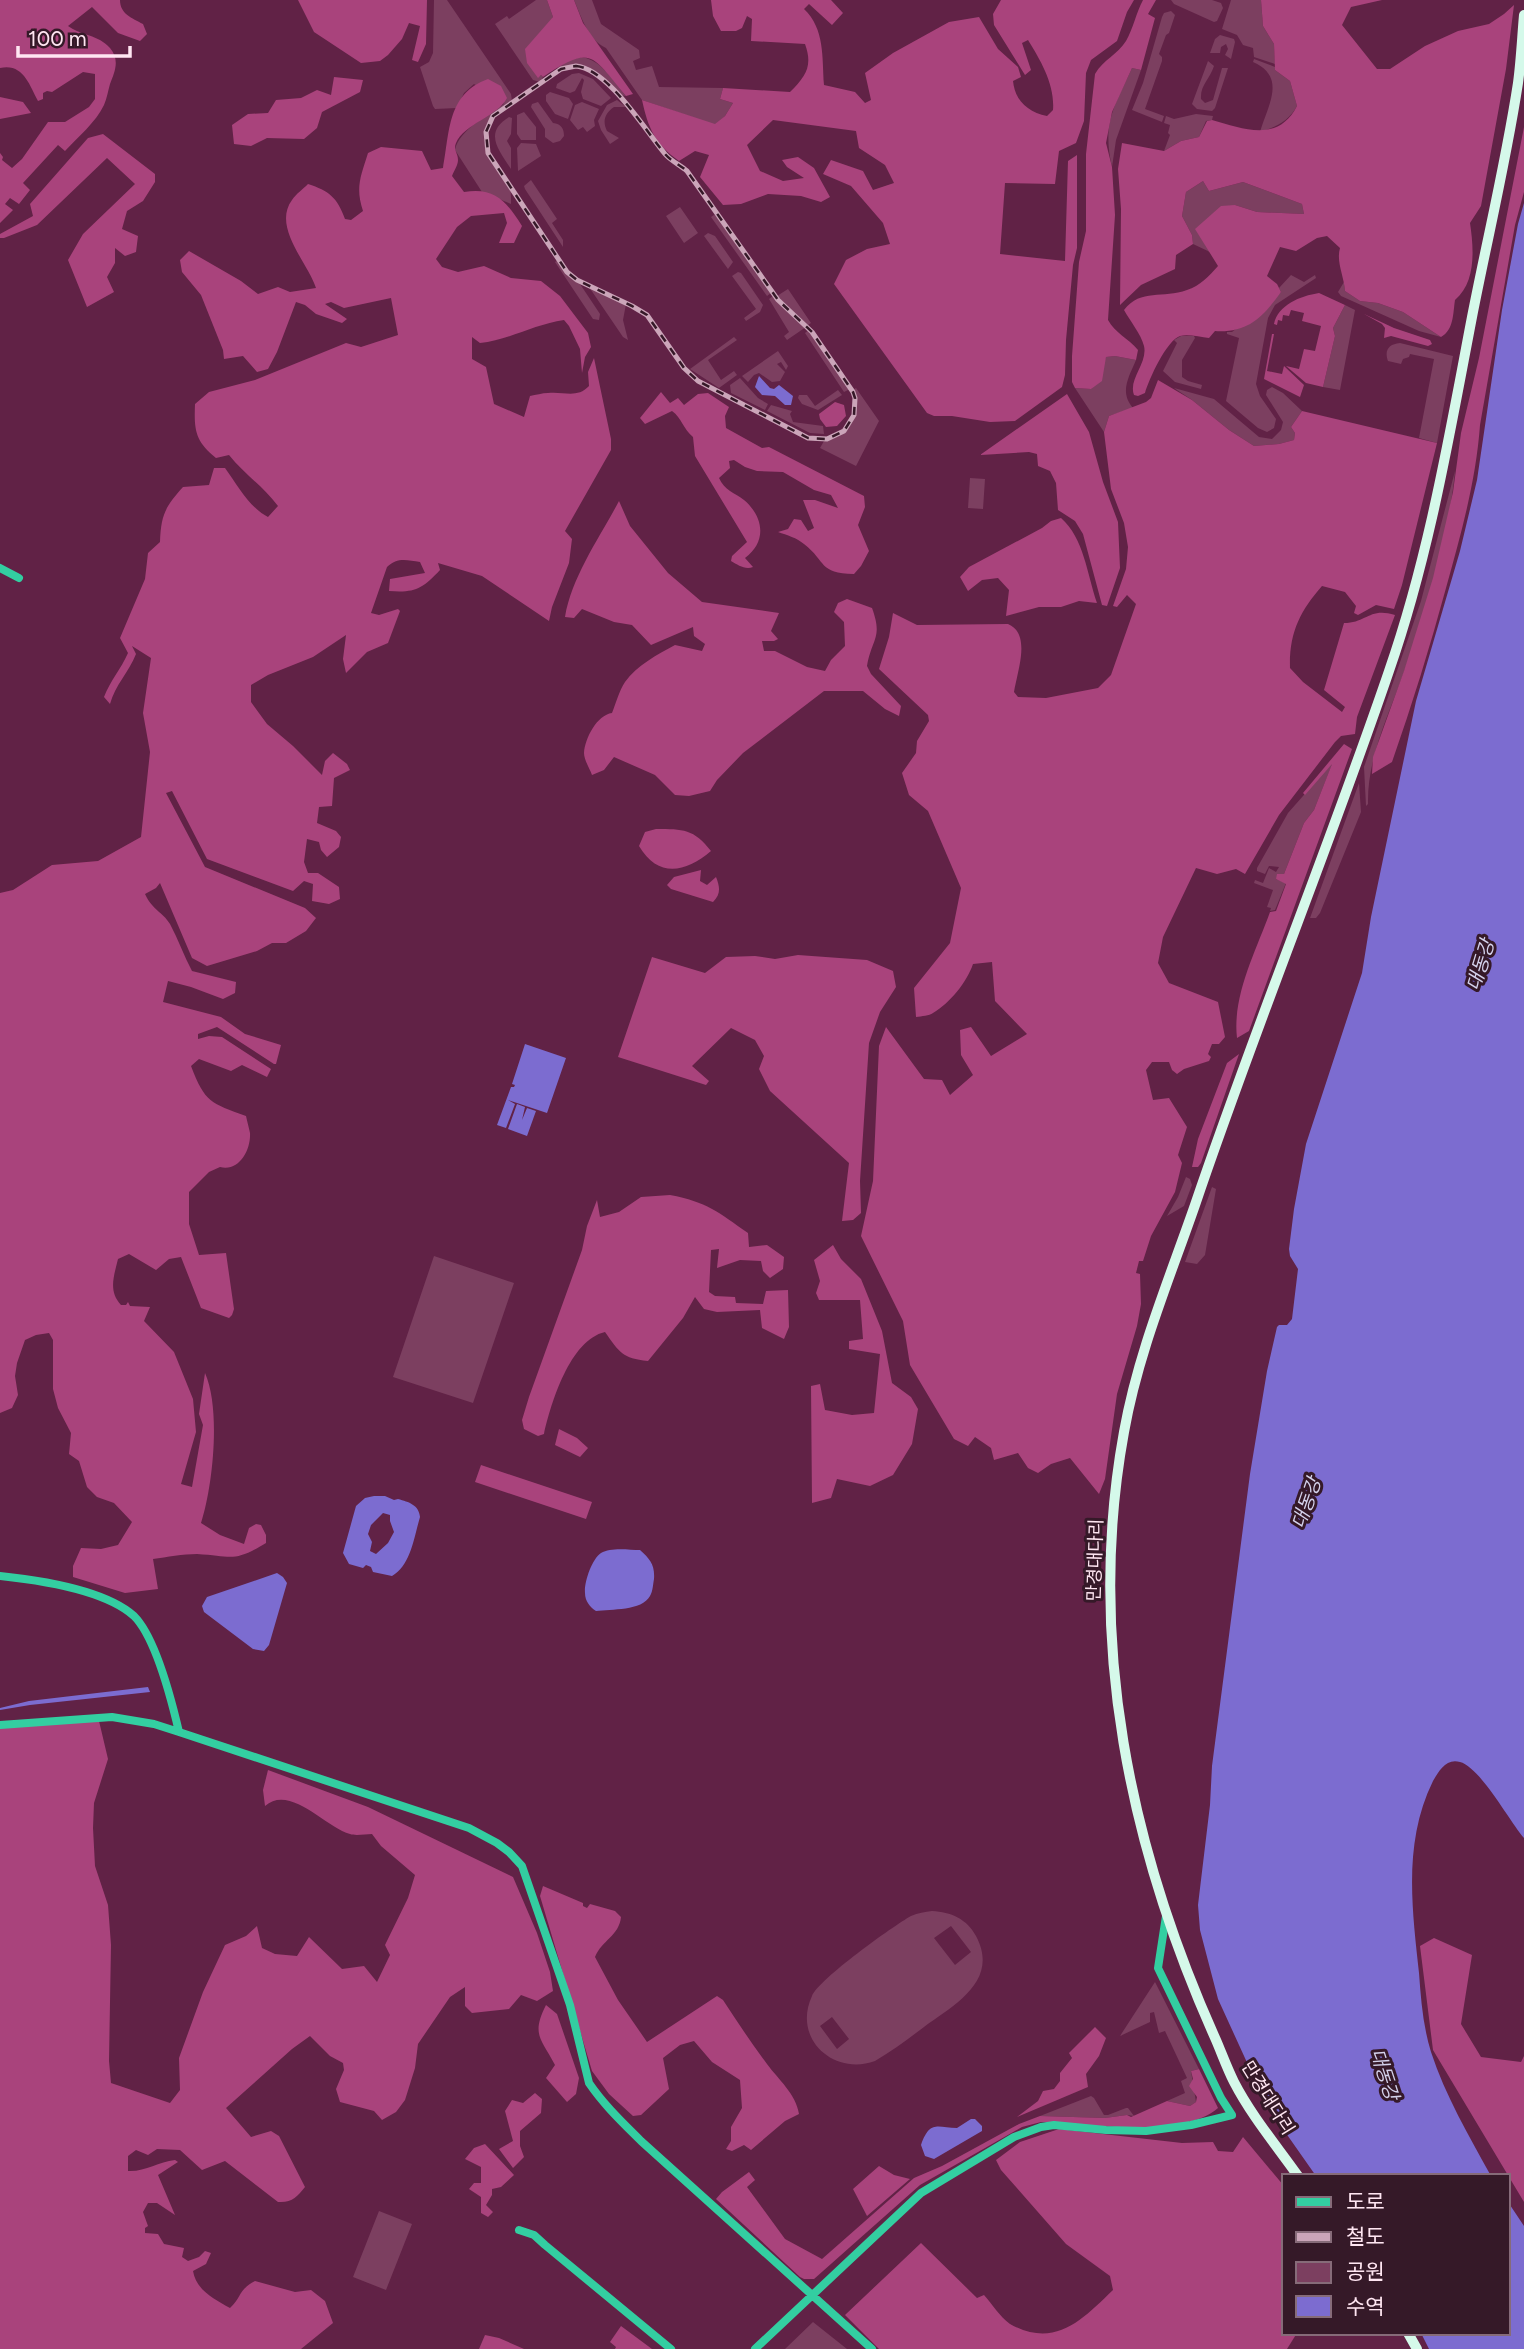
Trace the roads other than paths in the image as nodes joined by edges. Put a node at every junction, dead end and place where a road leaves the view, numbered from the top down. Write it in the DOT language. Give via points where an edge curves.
graph roads {
  1 [pos="1524,15"];
  2 [pos="0,568"];
  3 [pos="19,578"];
  4 [pos="0,1576"];
  5 [pos="0,1725"];
  6 [pos="179,1732"];
  7 [pos="1166,1916"];
  8 [pos="1297,2174"];
  9 [pos="519,2230"];
  10 [pos="812,2295"];
  11 [pos="671,2349"];
  12 [pos="755,2349"];
  13 [pos="872,2349"];
  1 -- 7 [label="highway, 만경대다리" via="1519,80 1449,441 1414,592 1146,1345 1124,1432 1111,1565 1116,1704"];
  2 -- 3 [label="main road"];
  4 -- 6 [label="main road" via="79,1591 133,1616 151,1645"];
  5 -- 6 [label="main road" via="112,1717"];
  6 -- 10 [label="main road" via="469,1828 509,1852 522,1866 532,1892 570,2005 589,2083 641,2141"];
  7 -- 8 [label="highway, 만경대다리" via="1234,2083"];
  7 -- 10 [label="main road" via="1158,1968 1232,2115 1146,2131 1054,2125 1029,2130 921,2193"];
  9 -- 11 [label="main road" via="534,2235"];
  10 -- 12 [label="main road"];
  10 -- 13 [label="main road"];
}
